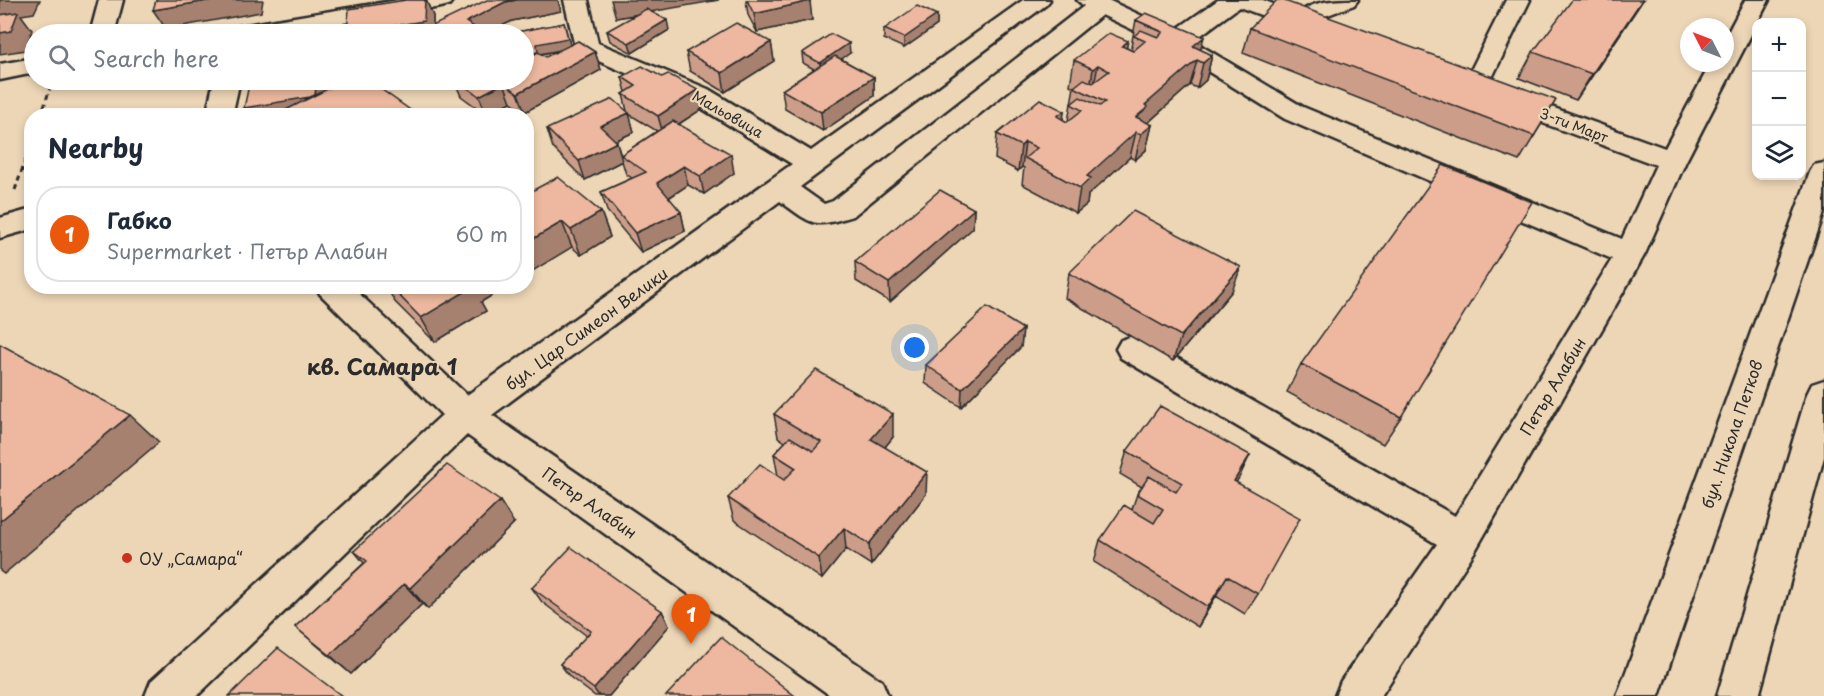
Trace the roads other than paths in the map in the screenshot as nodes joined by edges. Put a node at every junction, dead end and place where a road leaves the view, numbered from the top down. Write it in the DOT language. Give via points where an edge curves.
graph roads {
  1 [pos="111,0"];
  2 [pos="441,0"];
  3 [pos="576,0"];
  4 [pos="1038,0"];
  5 [pos="1234,0"];
  6 [pos="1241,0"];
  7 [pos="1346,0"];
  8 [pos="1518,0"];
  9 [pos="1757,0"];
  10 [pos="1094,3"];
  11 [pos="1303,23"];
  12 [pos="105,24"];
  13 [pos="296,24"];
  14 [pos="1335,35"];
  15 [pos="1176,41"];
  16 [pos="1734,43"];
  17 [pos="24,68"];
  18 [pos="0,72"];
  19 [pos="1719,72"];
  20 [pos="225,90"];
  21 [pos="221,108"];
  22 [pos="1672,162"];
  23 [pos="812,164"];
  24 [pos="1824,172"];
  25 [pos="780,187"];
  26 [pos="24,221"];
  27 [pos="1,228"];
  28 [pos="1630,254"];
  29 [pos="339,294"];
  30 [pos="1133,349"];
  31 [pos="1824,394"];
  32 [pos="465,416"];
  33 [pos="1462,539"];
  34 [pos="166,696"];
  35 [pos="867,696"];
  36 [pos="1356,696"];
  37 [pos="1638,696"];
  38 [pos="1738,696"];
  1 -- 12 [label="street"];
  2 -- 13 [label="street"];
  3 -- 23 [label="street, Мальовица" via="587,47 699,95"];
  4 -- 23 [label="street, бул. Цар Симеон Велики"];
  5 -- 15 [label="street"];
  6 -- 11 [label="street"];
  7 -- 11 [label="street" via="1312,13"];
  8 -- 22 [label="street, 3-ти Март" via="1464,84"];
  9 -- 16 [label="street, Петър Алабин"];
  10 -- 15 [label="street"];
  10 -- 25 [label="street" via="843,209 819,215"];
  11 -- 14 [label="street"];
  15 -- 28 [label="street" via="1294,113"];
  17 -- 18 [label="street"];
  19 -- 22 [label="street, Петър Алабин"];
  20 -- 21 [label="street"];
  22 -- 28 [label="street, Петър Алабин"];
  23 -- 25 [label="street, бул. Цар Симеон Велики"];
  24 -- 37 [label="street, бул. Никола Петков"];
  25 -- 32 [label="street, бул. Цар Симеон Велики"];
  26 -- 27 [label="street"];
  28 -- 33 [label="street, Петър Алабин"];
  29 -- 32 [label="street, Петър Алабин"];
  30 -- 33 [label="street"];
  31 -- 38 [label="street"];
  32 -- 34 [label="street, бул. Цар Симеон Велики"];
  32 -- 35 [label="street, Петър Алабин"];
  33 -- 36 [label="street, Петър Алабин"];
}
